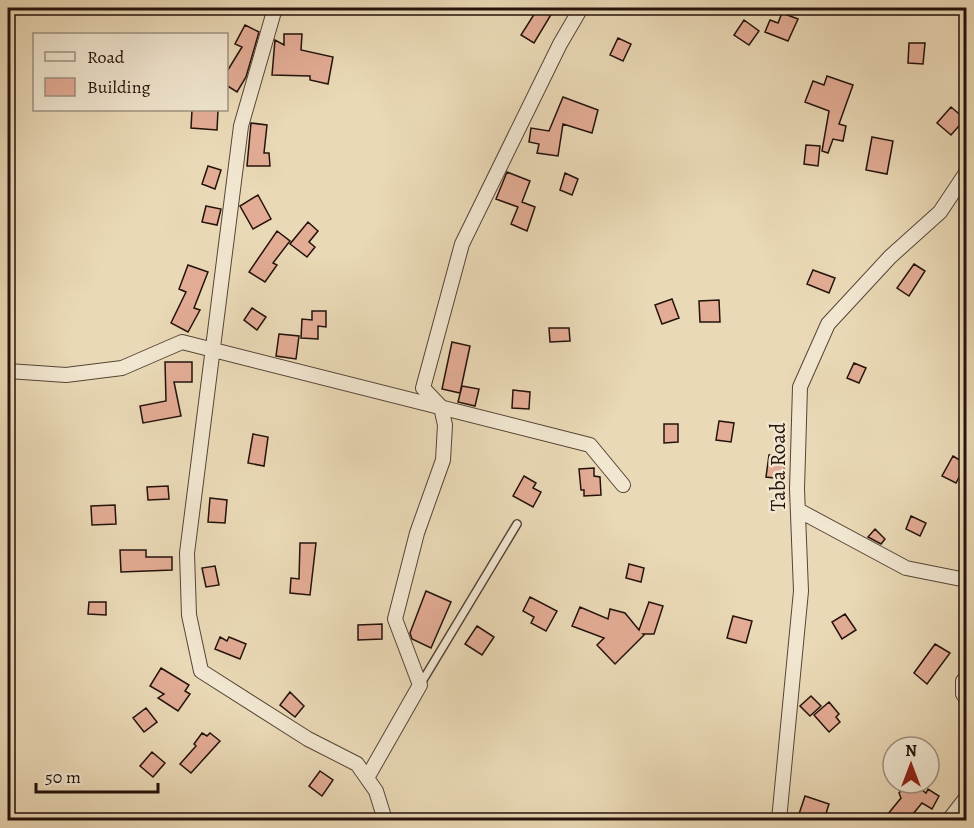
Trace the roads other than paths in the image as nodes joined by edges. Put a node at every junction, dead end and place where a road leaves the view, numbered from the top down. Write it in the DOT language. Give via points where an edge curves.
graph roads {
  1 [pos="275,8"];
  2 [pos="581,8"];
  3 [pos="966,174"];
  4 [pos="211,351"];
  5 [pos="8,371"];
  6 [pos="441,407"];
  7 [pos="623,485"];
  8 [pos="798,510"];
  9 [pos="517,524"];
  10 [pos="966,580"];
  11 [pos="966,678"];
  12 [pos="420,685"];
  13 [pos="966,698"];
  14 [pos="367,778"];
  15 [pos="966,798"];
  16 [pos="386,820"];
  17 [pos="779,820"];
  18 [pos="949,820"];
  1 -- 4 [label="street" via="241,126"];
  2 -- 6 [label="street" via="462,244 423,388"];
  3 -- 8 [label="street, Taba Road" via="940,212 890,257 828,324 800,387"];
  4 -- 5 [label="street" via="182,342 122,368 66,375"];
  4 -- 6 [label="street"];
  4 -- 14 [label="street" via="187,553 189,615 201,670 308,739 357,764"];
  6 -- 7 [label="street" via="590,445"];
  6 -- 12 [label="street" via="445,424 443,460 417,534 395,619"];
  8 -- 10 [label="street" via="906,568"];
  8 -- 17 [label="street, Taba Road" via="801,591"];
  9 -- 12 [label="lane"];
  11 -- 13 [label="street"];
  12 -- 14 [label="street"];
  14 -- 16 [label="street"];
  15 -- 18 [label="street"];
}
